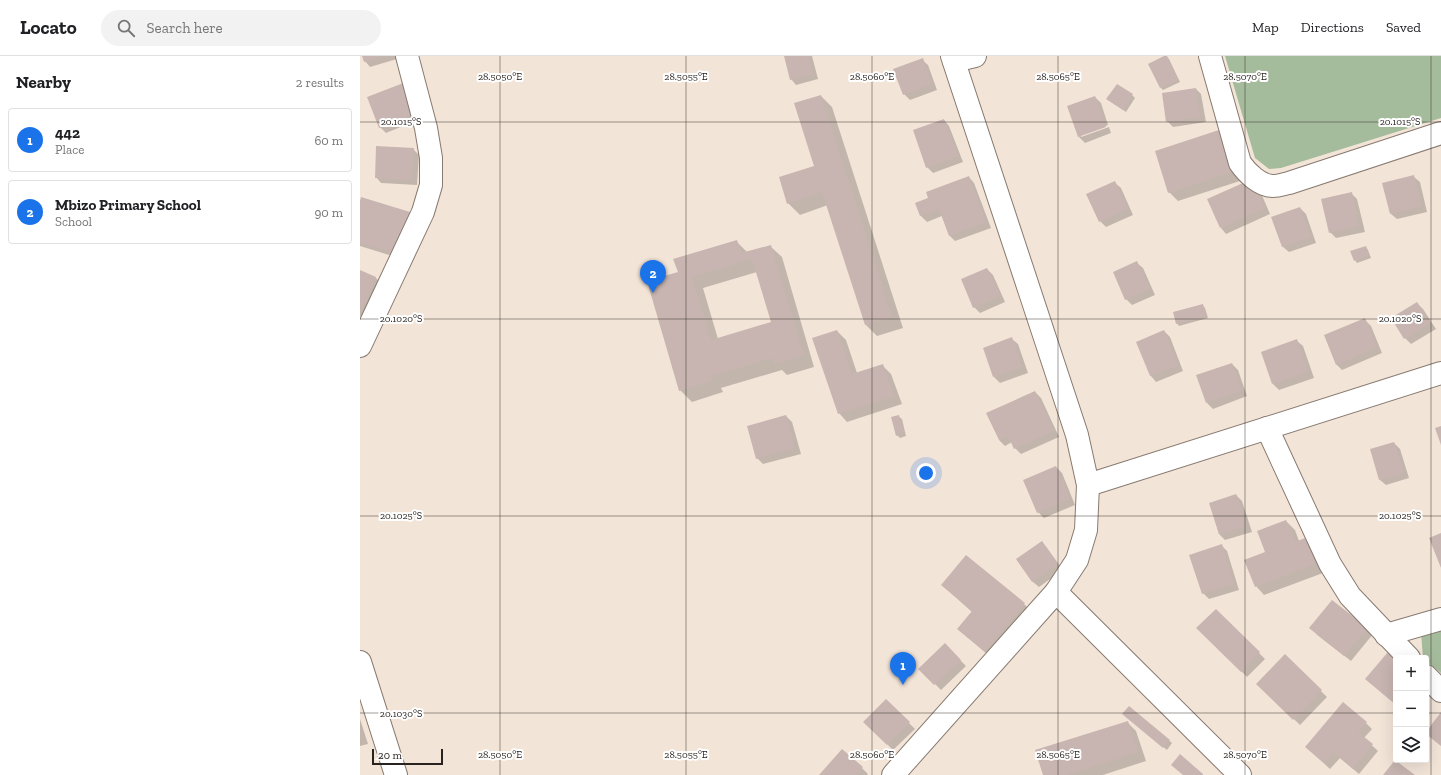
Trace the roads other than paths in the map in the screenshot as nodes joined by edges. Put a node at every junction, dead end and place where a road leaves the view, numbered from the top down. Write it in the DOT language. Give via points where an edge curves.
graph roads {
  1 [pos="407,56"];
  2 [pos="975,56"];
  3 [pos="1210,56"];
  4 [pos="953,59"];
  5 [pos="1441,133"];
  6 [pos="360,346"];
  7 [pos="1441,373"];
  8 [pos="1267,428"];
  9 [pos="1088,485"];
  10 [pos="1056,592"];
  11 [pos="1441,619"];
  12 [pos="1386,635"];
  13 [pos="1406,655"];
  14 [pos="360,662"];
  15 [pos="1429,679"];
  16 [pos="1441,691"];
  17 [pos="903,772"];
  18 [pos="396,775"];
  19 [pos="1240,775"];
  1 -- 6 [label="street" via="426,128 431,158 431,185 423,212"];
  2 -- 4 [label="street"];
  3 -- 5 [label="street" via="1240,163 1247,173 1260,182 1272,186 1289,183"];
  4 -- 9 [label="street" via="1078,435"];
  7 -- 8 [label="street"];
  8 -- 9 [label="street"];
  8 -- 12 [label="street" via="1330,564 1350,596"];
  9 -- 10 [label="street" via="1085,536 1077,560"];
  10 -- 17 [label="street"];
  10 -- 19 [label="street"];
  11 -- 12 [label="street"];
  12 -- 13 [label="street"];
  14 -- 18 [label="street"];
  15 -- 16 [label="street"];
}
